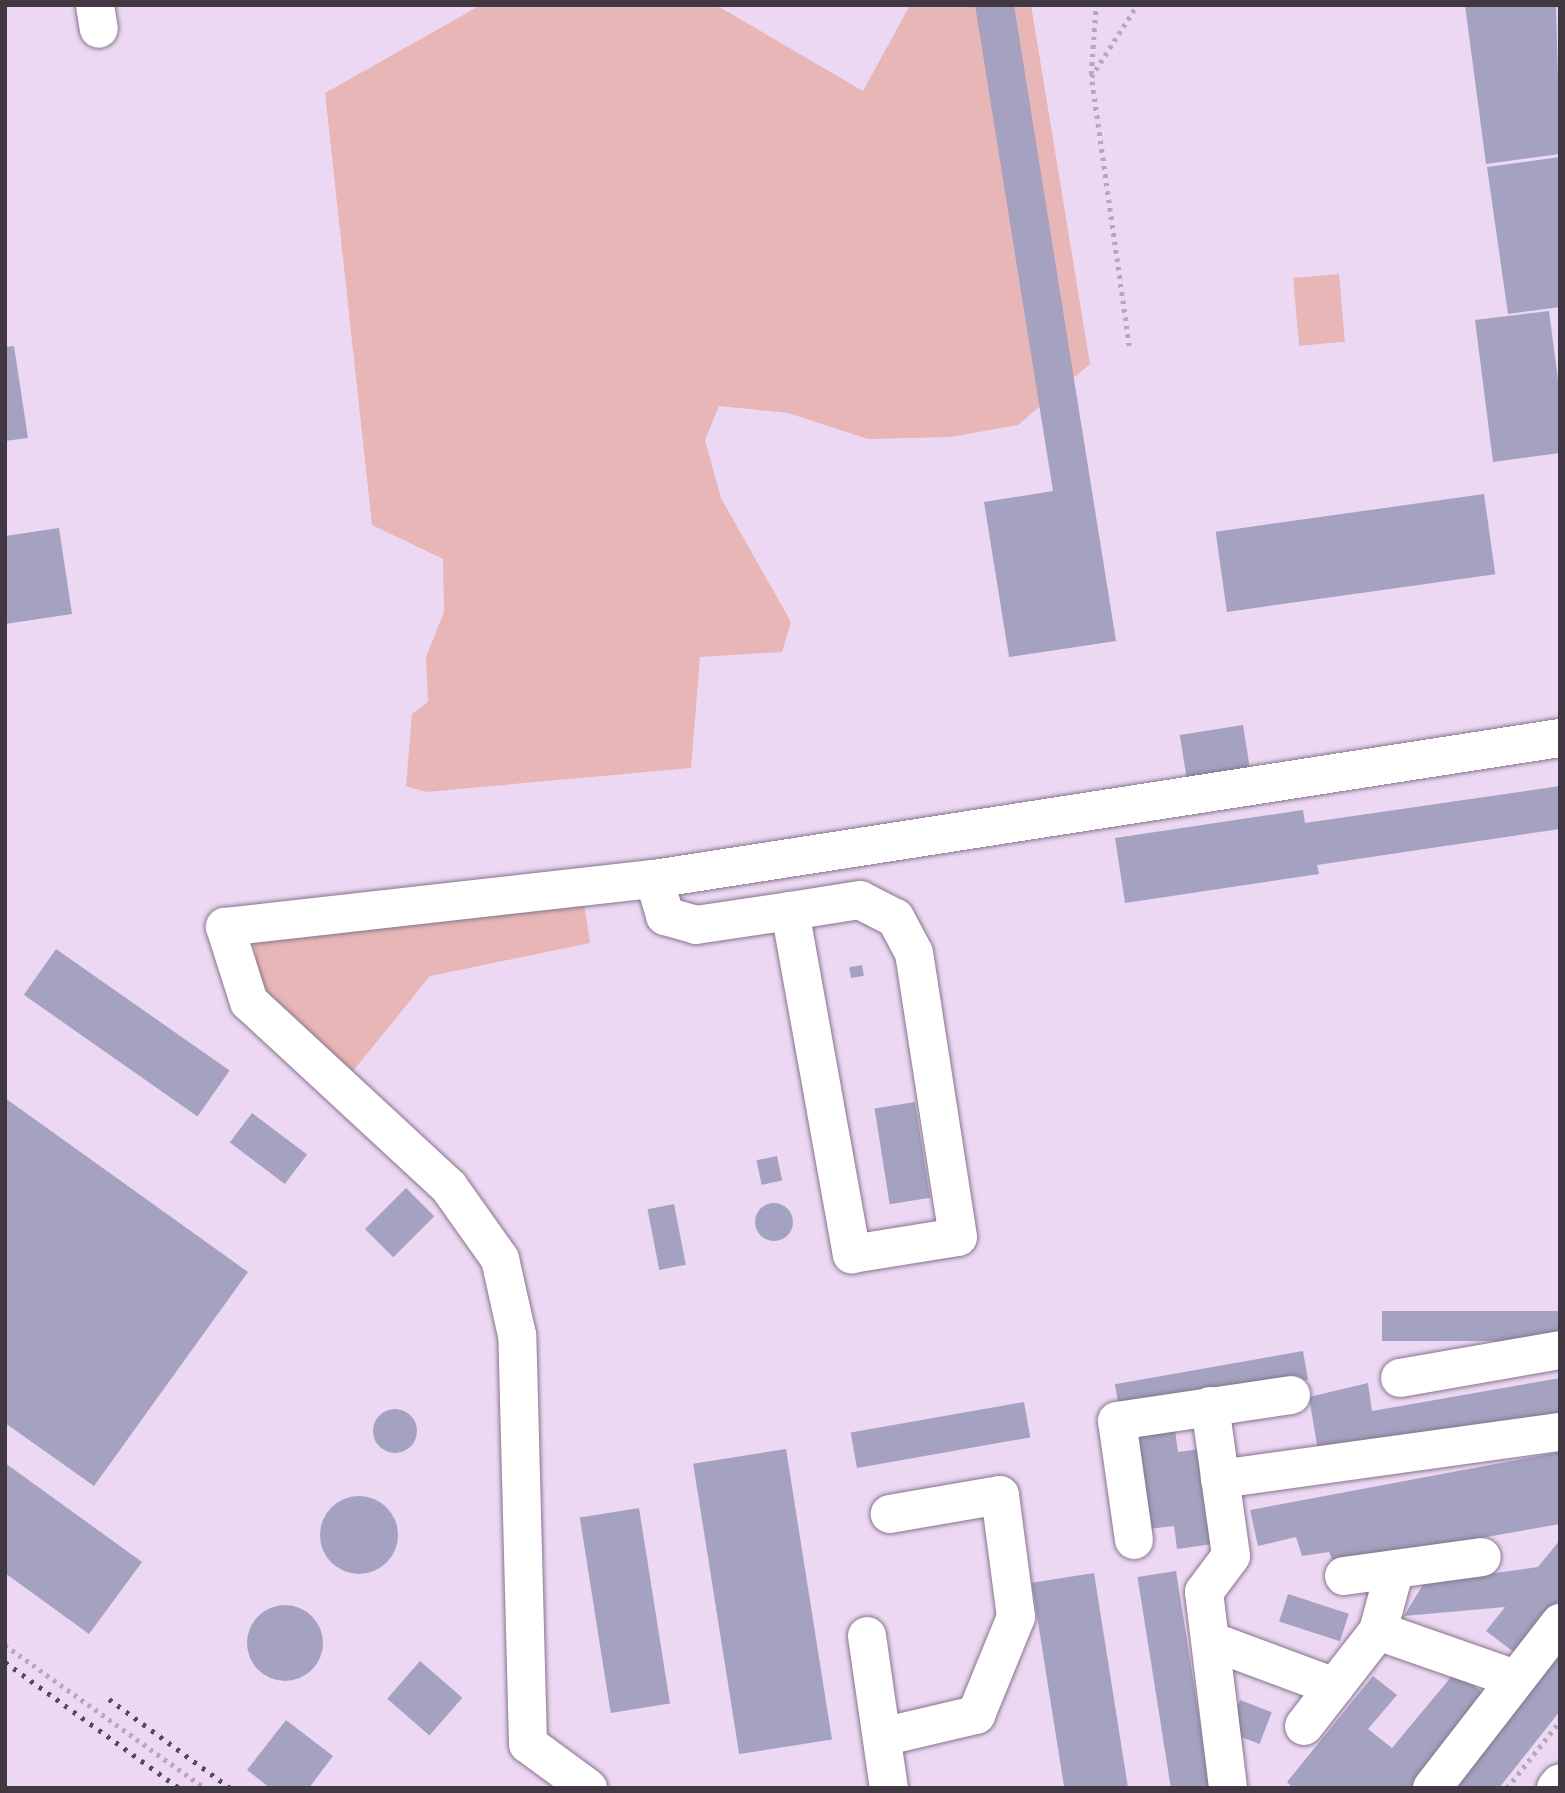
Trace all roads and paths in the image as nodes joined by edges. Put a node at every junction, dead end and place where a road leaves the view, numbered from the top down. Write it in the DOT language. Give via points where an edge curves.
graph roads {
  1 [pos="1096,5"];
  2 [pos="1137,5"];
  3 [pos="1091,77"];
  4 [pos="1129,346"];
  5 [pos="1560,738"];
  6 [pos="654,879"];
  7 [pos="790,911"];
  8 [pos="1560,1350"];
  9 [pos="1400,1378"];
  10 [pos="1291,1395"];
  11 [pos="1210,1406"];
  12 [pos="1560,1432"];
  13 [pos="1220,1479"];
  14 [pos="890,1514"];
  15 [pos="1133,1540"];
  16 [pos="1482,1557"];
  17 [pos="1395,1569"];
  18 [pos="1343,1576"];
  19 [pos="1560,1623"];
  20 [pos="1378,1631"];
  21 [pos="867,1636"];
  22 [pos="1211,1641"];
  23 [pos="5,1645"];
  24 [pos="1515,1679"];
  25 [pos="1335,1687"];
  26 [pos="1560,1721"];
  27 [pos="1304,1726"];
  28 [pos="881,1737"];
  29 [pos="1560,1783"];
  30 [pos="205,1788"];
  31 [pos="588,1788"];
  32 [pos="889,1788"];
  33 [pos="1228,1788"];
  34 [pos="1432,1788"];
  35 [pos="1507,1788"];
  36 [pos="1556,1788"];
  1 -- 3 [label="path"];
  2 -- 3 [label="path"];
  3 -- 4 [label="path"];
  5 -- 6 [label="street"];
  6 -- 7 [label="street" via="665,916 696,925"];
  6 -- 31 [label="street" via="225,927 249,1002 449,1186 500,1259 517,1335 528,1744"];
  7 -- 7 [label="street" via="852,1254 958,1237 914,953 895,918 860,900"];
  8 -- 9 [label="street"];
  10 -- 11 [label="street"];
  11 -- 13 [label="street"];
  11 -- 15 [label="street" via="1117,1421"];
  12 -- 13 [label="street"];
  13 -- 22 [label="street" via="1231,1556 1204,1592"];
  14 -- 28 [label="street" via="1000,1495 1016,1617 976,1715"];
  16 -- 17 [label="street"];
  17 -- 18 [label="street"];
  17 -- 20 [label="street"];
  19 -- 24 [label="street"];
  20 -- 24 [label="street"];
  20 -- 25 [label="street"];
  21 -- 28 [label="street"];
  22 -- 25 [label="street"];
  22 -- 33 [label="street"];
  23 -- 30 [label="path"];
  24 -- 34 [label="street"];
  25 -- 27 [label="street"];
  26 -- 35 [label="path"];
  28 -- 32 [label="street"];
  29 -- 36 [label="street"];
}
